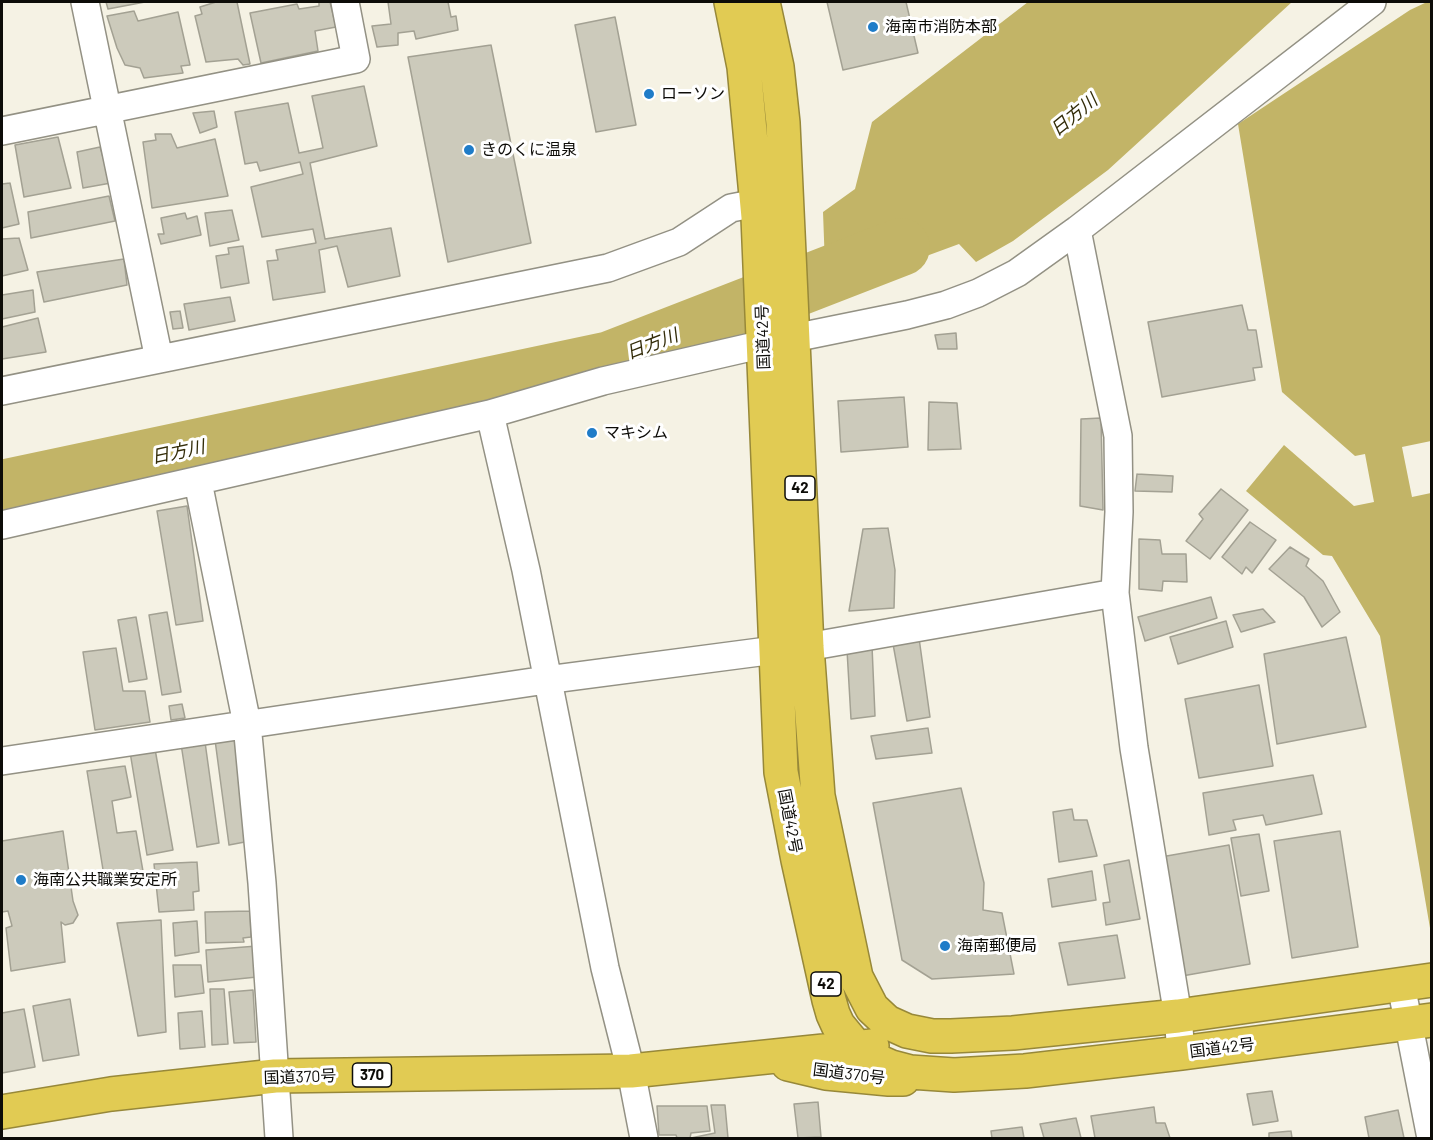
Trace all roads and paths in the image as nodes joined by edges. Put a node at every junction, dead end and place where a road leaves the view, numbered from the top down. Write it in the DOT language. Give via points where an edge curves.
graph roads {
  1 [pos="85,2"];
  2 [pos="345,2"];
  3 [pos="731,2"];
  4 [pos="763,2"];
  5 [pos="1372,2"];
  6 [pos="107,109"];
  7 [pos="2,131"];
  8 [pos="772,208"];
  9 [pos="1077,230"];
  10 [pos="778,336"];
  11 [pos="159,359"];
  12 [pos="2,391"];
  13 [pos="490,414"];
  14 [pos="198,482"];
  15 [pos="2,525"];
  16 [pos="1114,593"];
  17 [pos="807,648"];
  18 [pos="775,650"];
  19 [pos="546,680"];
  20 [pos="247,724"];
  21 [pos="2,761"];
  22 [pos="820,958"];
  23 [pos="1416,982"];
  24 [pos="1178,1016"];
  25 [pos="1420,1022"];
  26 [pos="951,1036"];
  27 [pos="857,1048"];
  28 [pos="1181,1053"];
  29 [pos="745,1060"];
  30 [pos="631,1071"];
  31 [pos="954,1075"];
  32 [pos="275,1076"];
  33 [pos="2,1112"];
  34 [pos="279,1138"];
  35 [pos="644,1138"];
  36 [pos="1431,1138"];
  1 -- 6 [label="street"];
  2 -- 6 [label="street" via="356,59"];
  3 -- 8 [label="highway, 国道42号 / 42" via="744,67 753,147"];
  4 -- 8 [label="highway, 国道42号 / 42" via="782,97"];
  5 -- 9 [label="street"];
  6 -- 7 [label="street"];
  6 -- 11 [label="street"];
  8 -- 10 [label="highway, 国道42号 / 42"];
  8 -- 11 [label="street" via="731,208 679,242 608,268"];
  9 -- 10 [label="street" via="1017,273 946,305"];
  9 -- 16 [label="street" via="1118,436"];
  10 -- 13 [label="street"];
  10 -- 17 [label="highway, 国道42号 / 42"];
  10 -- 18 [label="highway, 国道42号 / 42"];
  11 -- 12 [label="street"];
  13 -- 14 [label="street"];
  13 -- 19 [label="street" via="526,570"];
  14 -- 15 [label="street"];
  14 -- 20 [label="street"];
  16 -- 17 [label="street"];
  16 -- 24 [label="street" via="1134,748"];
  17 -- 18 [label="street"];
  17 -- 26 [label="highway, 国道42号 / 42" via="818,796 856,977 872,1008 888,1022 907,1031"];
  18 -- 19 [label="street"];
  18 -- 22 [label="highway, 国道42号 / 42" via="781,772"];
  19 -- 20 [label="street"];
  19 -- 30 [label="street" via="605,968"];
  20 -- 21 [label="street"];
  20 -- 32 [label="street"];
  22 -- 27 [label="highway, 国道42号 / 42" via="833,1014"];
  22 -- 29 [label="highway, 国道370号 / 370" via="823,994 812,1036 795,1047"];
  23 -- 24 [label="highway, 国道42号 / 42"];
  23 -- 25 [label="street"];
  24 -- 26 [label="highway, 国道42号 / 42"];
  24 -- 28 [label="street"];
  25 -- 28 [label="highway, 国道42号 / 42"];
  25 -- 36 [label="street"];
  26 -- 27 [label="highway, 国道370号 / 370"];
  27 -- 29 [label="highway, 国道370号 / 370"];
  27 -- 31 [label="highway, 国道42号 / 42" via="891,1067"];
  28 -- 31 [label="highway, 国道42号 / 42"];
  29 -- 30 [label="highway, 国道370号 / 370"];
  29 -- 31 [label="highway, 国道370号 / 370" via="889,1079"];
  30 -- 32 [label="highway, 国道370号 / 370"];
  30 -- 35 [label="street"];
  32 -- 33 [label="highway, 国道370号 / 370" via="111,1094"];
  32 -- 34 [label="street"];
}
